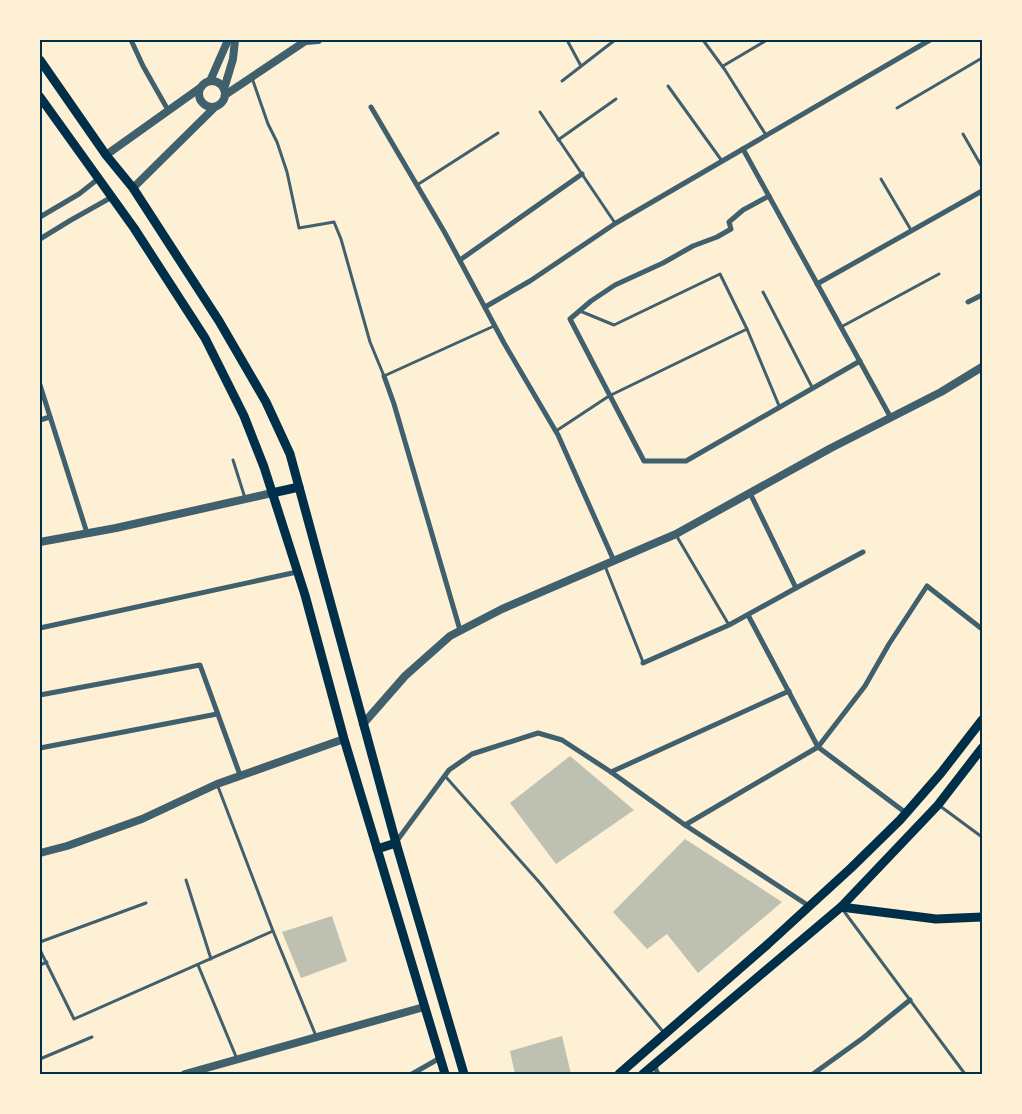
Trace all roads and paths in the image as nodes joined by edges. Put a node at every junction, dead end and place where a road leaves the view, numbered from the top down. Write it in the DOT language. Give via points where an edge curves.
graph roads {
  1 [pos="131,40"];
  2 [pos="228,40"];
  3 [pos="235,40"];
  4 [pos="307,40"];
  5 [pos="318,40"];
  6 [pos="566,40"];
  7 [pos="615,40"];
  8 [pos="703,40"];
  9 [pos="767,40"];
  10 [pos="930,40"];
  11 [pos="982,58"];
  12 [pos="40,60"];
  13 [pos="581,66"];
  14 [pos="723,66"];
  15 [pos="252,78"];
  16 [pos="210,81"];
  17 [pos="562,81"];
  18 [pos="668,86"];
  19 [pos="200,88"];
  20 [pos="225,92"];
  21 [pos="40,97"];
  22 [pos="616,99"];
  23 [pos="371,106"];
  24 [pos="215,108"];
  25 [pos="897,108"];
  26 [pos="168,110"];
  27 [pos="540,112"];
  28 [pos="498,133"];
  29 [pos="963,134"];
  30 [pos="766,136"];
  31 [pos="558,140"];
  32 [pos="743,149"];
  33 [pos="106,155"];
  34 [pos="722,162"];
  35 [pos="982,167"];
  36 [pos="582,174"];
  37 [pos="98,179"];
  38 [pos="881,179"];
  39 [pos="417,186"];
  40 [pos="133,188"];
  41 [pos="982,191"];
  42 [pos="769,196"];
  43 [pos="112,197"];
  44 [pos="40,217"];
  45 [pos="616,224"];
  46 [pos="912,231"];
  47 [pos="40,239"];
  48 [pos="460,260"];
  49 [pos="939,274"];
  50 [pos="817,284"];
  51 [pos="763,292"];
  52 [pos="982,295"];
  53 [pos="968,302"];
  54 [pos="485,307"];
  55 [pos="579,311"];
  56 [pos="495,326"];
  57 [pos="840,327"];
  58 [pos="747,329"];
  59 [pos="860,361"];
  60 [pos="982,367"];
  61 [pos="384,376"];
  62 [pos="40,385"];
  63 [pos="812,387"];
  64 [pos="609,396"];
  65 [pos="780,408"];
  66 [pos="50,417"];
  67 [pos="891,418"];
  68 [pos="40,420"];
  69 [pos="556,432"];
  70 [pos="233,460"];
  71 [pos="298,487"];
  72 [pos="272,493"];
  73 [pos="750,493"];
  74 [pos="246,499"];
  75 [pos="87,533"];
  76 [pos="676,534"];
  77 [pos="40,542"];
  78 [pos="863,552"];
  79 [pos="614,561"];
  80 [pos="605,565"];
  81 [pos="297,572"];
  82 [pos="796,588"];
  83 [pos="748,615"];
  84 [pos="982,621"];
  85 [pos="729,625"];
  86 [pos="980,627"];
  87 [pos="40,628"];
  88 [pos="460,630"];
  89 [pos="643,663"];
  90 [pos="788,691"];
  91 [pos="40,695"];
  92 [pos="217,714"];
  93 [pos="982,720"];
  94 [pos="364,724"];
  95 [pos="344,739"];
  96 [pos="818,747"];
  97 [pos="40,748"];
  98 [pos="982,748"];
  99 [pos="612,772"];
  100 [pos="240,776"];
  101 [pos="445,776"];
  102 [pos="217,784"];
  103 [pos="938,805"];
  104 [pos="906,813"];
  105 [pos="685,825"];
  106 [pos="982,837"];
  107 [pos="396,843"];
  108 [pos="376,848"];
  109 [pos="40,853"];
  110 [pos="186,880"];
  111 [pos="146,904"];
  112 [pos="809,906"];
  113 [pos="841,907"];
  114 [pos="982,917"];
  115 [pos="273,931"];
  116 [pos="40,942"];
  117 [pos="40,950"];
  118 [pos="210,959"];
  119 [pos="47,962"];
  120 [pos="40,964"];
  121 [pos="198,965"];
  122 [pos="910,1000"];
  123 [pos="424,1006"];
  124 [pos="665,1034"];
  125 [pos="92,1036"];
  126 [pos="316,1037"];
  127 [pos="440,1058"];
  128 [pos="40,1059"];
  129 [pos="237,1059"];
  130 [pos="654,1065"];
  131 [pos="185,1074"];
  132 [pos="412,1074"];
  133 [pos="445,1074"];
  134 [pos="464,1074"];
  135 [pos="619,1074"];
  136 [pos="643,1074"];
  137 [pos="658,1074"];
  138 [pos="812,1074"];
  139 [pos="965,1074"];
  1 -- 26 [label="street"];
  2 -- 16 [label="street"];
  3 -- 20 [label="street"];
  4 -- 5 [label="street"];
  4 -- 15 [label="street"];
  6 -- 13 [label="lane"];
  7 -- 13 [label="lane"];
  8 -- 14 [label="lane"];
  9 -- 14 [label="lane"];
  10 -- 30 [label="street"];
  11 -- 25 [label="lane"];
  12 -- 33 [label="main road"];
  13 -- 17 [label="lane"];
  14 -- 30 [label="lane"];
  15 -- 20 [label="street"];
  15 -- 61 [label="lane" via="287,172 299,228 334,222 370,342"];
  16 -- 19 [label="street"];
  16 -- 20 [label="street" via="221,84"];
  18 -- 34 [label="lane"];
  19 -- 24 [label="street" via="200,100"];
  19 -- 26 [label="street"];
  20 -- 24 [label="street" via="224,100"];
  21 -- 37 [label="main road"];
  22 -- 31 [label="lane"];
  23 -- 39 [label="street"];
  24 -- 40 [label="street"];
  26 -- 33 [label="street"];
  27 -- 31 [label="lane"];
  28 -- 39 [label="lane"];
  29 -- 35 [label="lane"];
  30 -- 32 [label="street"];
  31 -- 36 [label="lane"];
  32 -- 34 [label="street"];
  32 -- 42 [label="street"];
  33 -- 40 [label="main road"];
  34 -- 45 [label="street"];
  36 -- 45 [label="lane"];
  36 -- 48 [label="street"];
  37 -- 43 [label="main road"];
  37 -- 44 [label="street"];
  38 -- 46 [label="lane"];
  39 -- 48 [label="street"];
  40 -- 71 [label="main road" via="219,321 266,402 290,454"];
  41 -- 46 [label="street"];
  42 -- 50 [label="street"];
  42 -- 55 [label="street" via="728,222 731,229 615,285"];
  43 -- 47 [label="street"];
  43 -- 72 [label="main road" via="205,338 244,416"];
  45 -- 54 [label="street" via="530,282"];
  46 -- 50 [label="street"];
  48 -- 54 [label="street"];
  49 -- 57 [label="lane"];
  50 -- 57 [label="street"];
  51 -- 63 [label="lane"];
  52 -- 53 [label="street"];
  54 -- 56 [label="street"];
  55 -- 58 [label="lane" via="614,325 720,274"];
  55 -- 64 [label="street" via="570,319"];
  56 -- 61 [label="lane"];
  56 -- 69 [label="street"];
  57 -- 59 [label="street"];
  58 -- 64 [label="lane"];
  58 -- 65 [label="lane"];
  59 -- 63 [label="street"];
  59 -- 67 [label="street"];
  60 -- 67 [label="street"];
  61 -- 88 [label="street"];
  62 -- 66 [label="street"];
  63 -- 65 [label="street"];
  64 -- 65 [label="street" via="644,460 686,461"];
  64 -- 69 [label="lane"];
  66 -- 68 [label="street"];
  66 -- 75 [label="street"];
  67 -- 73 [label="street"];
  69 -- 79 [label="street"];
  70 -- 74 [label="lane"];
  71 -- 72 [label="main road"];
  71 -- 94 [label="main road"];
  72 -- 74 [label="street"];
  72 -- 81 [label="main road"];
  73 -- 76 [label="street"];
  73 -- 82 [label="street"];
  74 -- 75 [label="street"];
  75 -- 77 [label="street"];
  76 -- 79 [label="street"];
  76 -- 85 [label="lane"];
  78 -- 82 [label="street"];
  79 -- 80 [label="street"];
  80 -- 88 [label="street"];
  80 -- 89 [label="lane"];
  81 -- 87 [label="street"];
  81 -- 95 [label="main road"];
  82 -- 83 [label="street"];
  83 -- 85 [label="street"];
  83 -- 90 [label="street"];
  84 -- 86 [label="lane"];
  85 -- 89 [label="street"];
  86 -- 96 [label="street" via="927,586 865,686"];
  88 -- 94 [label="street" via="405,676"];
  90 -- 96 [label="street"];
  90 -- 99 [label="street"];
  91 -- 92 [label="street" via="200,665"];
  92 -- 97 [label="street"];
  92 -- 100 [label="street"];
  93 -- 104 [label="main road"];
  94 -- 107 [label="main road"];
  95 -- 100 [label="street"];
  95 -- 108 [label="main road"];
  96 -- 104 [label="street"];
  96 -- 105 [label="street"];
  98 -- 103 [label="main road"];
  99 -- 101 [label="street" via="562,740 538,733 472,754"];
  99 -- 105 [label="street"];
  100 -- 102 [label="street"];
  101 -- 107 [label="street"];
  101 -- 124 [label="lane"];
  102 -- 109 [label="street" via="142,819"];
  102 -- 115 [label="lane"];
  103 -- 106 [label="lane"];
  103 -- 113 [label="main road"];
  104 -- 112 [label="main road"];
  105 -- 112 [label="street"];
  107 -- 108 [label="main road"];
  107 -- 134 [label="main road"];
  108 -- 123 [label="main road"];
  110 -- 118 [label="lane"];
  111 -- 116 [label="lane"];
  112 -- 124 [label="main road"];
  113 -- 114 [label="main road" via="936,919"];
  113 -- 122 [label="lane"];
  113 -- 130 [label="main road"];
  115 -- 118 [label="lane"];
  115 -- 126 [label="lane"];
  117 -- 119 [label="lane"];
  118 -- 121 [label="lane"];
  119 -- 120 [label="lane"];
  119 -- 121 [label="lane" via="74,1019"];
  121 -- 129 [label="lane"];
  122 -- 138 [label="street"];
  122 -- 139 [label="lane"];
  123 -- 126 [label="street"];
  123 -- 127 [label="main road"];
  124 -- 135 [label="main road"];
  125 -- 128 [label="lane"];
  126 -- 129 [label="street"];
  127 -- 132 [label="street"];
  127 -- 133 [label="main road"];
  129 -- 131 [label="street"];
  130 -- 136 [label="main road"];
  130 -- 137 [label="street"];
}
